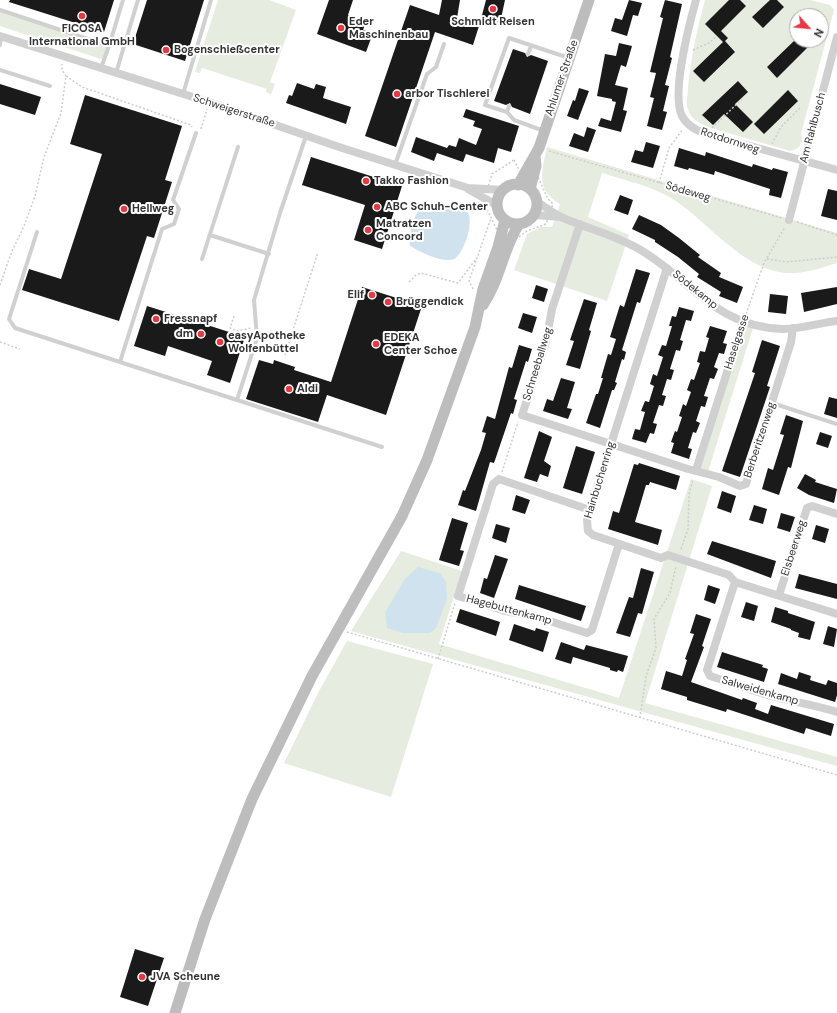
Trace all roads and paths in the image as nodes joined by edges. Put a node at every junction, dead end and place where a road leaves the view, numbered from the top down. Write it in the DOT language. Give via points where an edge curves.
graph roads {
  1 [pos="123,0"];
  2 [pos="138,0"];
  3 [pos="211,0"];
  4 [pos="589,0"];
  5 [pos="696,0"];
  6 [pos="0,10"];
  7 [pos="1,36"];
  8 [pos="716,36"];
  9 [pos="837,37"];
  10 [pos="444,44"];
  11 [pos="0,45"];
  12 [pos="109,46"];
  13 [pos="531,46"];
  14 [pos="684,51"];
  15 [pos="528,54"];
  16 [pos="65,56"];
  17 [pos="569,58"];
  18 [pos="101,68"];
  19 [pos="0,70"];
  20 [pos="116,73"];
  21 [pos="66,76"];
  22 [pos="50,86"];
  23 [pos="183,94"];
  24 [pos="743,98"];
  25 [pos="509,106"];
  26 [pos="800,108"];
  27 [pos="507,112"];
  28 [pos="205,114"];
  29 [pos="202,123"];
  30 [pos="687,123"];
  31 [pos="544,131"];
  32 [pos="196,133"];
  33 [pos="306,135"];
  34 [pos="710,136"];
  35 [pos="238,147"];
  36 [pos="537,152"];
  37 [pos="767,152"];
  38 [pos="804,160"];
  39 [pos="394,165"];
  40 [pos="837,170"];
  41 [pos="659,183"];
  42 [pos="518,185"];
  43 [pos="468,188"];
  44 [pos="530,189"];
  45 [pos="504,190"];
  46 [pos="537,202"];
  47 [pos="498,206"];
  48 [pos="534,215"];
  49 [pos="561,217"];
  50 [pos="491,218"];
  51 [pos="505,220"];
  52 [pos="789,220"];
  53 [pos="519,224"];
  54 [pos="580,224"];
  55 [pos="37,232"];
  56 [pos="210,235"];
  57 [pos="837,235"];
  58 [pos="318,252"];
  59 [pos="269,254"];
  60 [pos="477,257"];
  61 [pos="837,257"];
  62 [pos="202,259"];
  63 [pos="767,259"];
  64 [pos="667,268"];
  65 [pos="409,282"];
  66 [pos="0,285"];
  67 [pos="473,290"];
  68 [pos="480,308"];
  69 [pos="234,316"];
  70 [pos="837,321"];
  71 [pos="743,322"];
  72 [pos="252,327"];
  73 [pos="793,328"];
  74 [pos="0,342"];
  75 [pos="20,349"];
  76 [pos="285,356"];
  77 [pos="120,362"];
  78 [pos="236,400"];
  79 [pos="772,403"];
  80 [pos="522,415"];
  81 [pos="837,424"];
  82 [pos="610,444"];
  83 [pos="382,447"];
  84 [pos="696,470"];
  85 [pos="499,479"];
  86 [pos="590,510"];
  87 [pos="837,514"];
  88 [pos="620,544"];
  89 [pos="678,558"];
  90 [pos="735,582"];
  91 [pos="458,596"];
  92 [pos="778,596"];
  93 [pos="837,614"];
  94 [pos="338,629"];
  95 [pos="438,659"];
  96 [pos="837,712"];
  97 [pos="640,718"];
  98 [pos="837,775"];
  99 [pos="175,1013"];
  1 -- 12 [label="lane"];
  2 -- 20 [label="lane"];
  3 -- 23 [label="lane"];
  4 -- 17 [label="main road, Ahlumer Straße"];
  5 -- 14 [label="street, Rotdornweg"];
  6 -- 12 [label="lane"];
  7 -- 11 [label="lane"];
  7 -- 16 [label="street, Schweigerstraße"];
  8 -- 14 [label="path" via="710,43 696,50"];
  9 -- 38 [label="street, Am Rahlbusch"];
  10 -- 39 [label="lane" via="436,67 426,74"];
  12 -- 18 [label="lane"];
  13 -- 15 [label="lane"];
  13 -- 17 [label="lane"];
  13 -- 27 [label="lane" via="508,38 485,105"];
  14 -- 30 [label="street, Rotdornweg" via="679,100 682,116"];
  16 -- 18 [label="street, Schweigerstraße"];
  16 -- 21 [label="path" via="62,70"];
  17 -- 31 [label="main road, Ahlumer Straße"];
  18 -- 20 [label="street, Schweigerstraße"];
  19 -- 22 [label="lane"];
  20 -- 23 [label="street, Schweigerstraße"];
  21 -- 32 [label="path" via="82,87 191,125"];
  21 -- 66 [label="path" via="61,113 44,157 35,196"];
  23 -- 33 [label="street, Schweigerstraße"];
  24 -- 34 [label="path" via="712,128"];
  25 -- 27 [label="lane"];
  26 -- 37 [label="path" via="781,127"];
  27 -- 31 [label="lane" via="514,120"];
  28 -- 29 [label="path"];
  30 -- 34 [label="street, Rotdornweg" via="697,131"];
  30 -- 41 [label="path" via="669,148"];
  31 -- 36 [label="main road, Ahlumer Straße"];
  32 -- 77 [label="lane" via="173,200 179,209 174,224 162,229"];
  33 -- 39 [label="street, Schweigerstraße"];
  33 -- 59 [label="lane"];
  34 -- 37 [label="street, Rotdornweg"];
  35 -- 56 [label="lane"];
  36 -- 41 [label="path, Södeweg"];
  36 -- 42 [label="main road, Ahlumer Straße"];
  36 -- 44 [label="main road, Ahlumer Straße"];
  37 -- 38 [label="street, Rotdornweg"];
  38 -- 40 [label="street, Rotdornweg"];
  38 -- 52 [label="street, Am Rahlbusch"];
  39 -- 43 [label="street, Schweigerstraße"];
  41 -- 52 [label="path, Södeweg"];
  42 -- 44 [label="main road"];
  42 -- 45 [label="main road"];
  43 -- 45 [label="street, Schweigerstraße"];
  43 -- 47 [label="street, Schweigerstraße"];
  44 -- 46 [label="main road"];
  45 -- 47 [label="main road" via="499,197"];
  46 -- 48 [label="main road"];
  46 -- 49 [label="street, Södekamp"];
  47 -- 51 [label="main road"];
  48 -- 49 [label="street, Södekamp"];
  48 -- 53 [label="main road" via="528,221"];
  49 -- 54 [label="street, Södekamp"];
  50 -- 60 [label="path"];
  51 -- 53 [label="main road"];
  51 -- 68 [label="main road" via="483,289"];
  52 -- 57 [label="path, Södeweg"];
  52 -- 63 [label="path, Haselgasse"];
  53 -- 68 [label="main road" via="508,244 489,296"];
  54 -- 64 [label="street, Södekamp" via="625,241"];
  54 -- 80 [label="street, Schneeballweg" via="552,309 546,342"];
  55 -- 77 [label="lane" via="9,319 15,328"];
  56 -- 59 [label="lane"];
  56 -- 62 [label="lane"];
  58 -- 76 [label="path"];
  59 -- 78 [label="lane" via="254,300 257,338"];
  60 -- 65 [label="path" via="458,283 421,273"];
  60 -- 67 [label="path" via="469,281"];
  61 -- 63 [label="path" via="786,262"];
  63 -- 71 [label="path, Haselgasse"];
  64 -- 71 [label="street, Södekamp" via="709,304"];
  64 -- 82 [label="street, Hainbuchenring"];
  68 -- 94 [label="main road" via="464,358 414,490"];
  69 -- 72 [label="path" via="230,328 237,331"];
  70 -- 73 [label="street, Södekamp"];
  71 -- 73 [label="street, Södekamp" via="772,328"];
  71 -- 84 [label="street, Haselgasse"];
  73 -- 79 [label="street, Berberitzenweg"];
  74 -- 75 [label="path"];
  77 -- 78 [label="lane"];
  78 -- 83 [label="lane"];
  79 -- 81 [label="lane"];
  79 -- 84 [label="street, Berberitzenweg" via="746,484 740,486"];
  80 -- 82 [label="street, Schneeballweg"];
  80 -- 85 [label="path"];
  82 -- 84 [label="street, Berberitzenweg"];
  82 -- 86 [label="street, Hainbuchenring"];
  84 -- 89 [label="path" via="689,495 688,529"];
  85 -- 86 [label="street"];
  85 -- 91 [label="street, Hagebuttenkamp" via="494,484"];
  86 -- 88 [label="street, Hainbuchenring" via="587,520 588,531"];
  87 -- 92 [label="street, Elsbeerweg" via="812,506 807,508"];
  88 -- 89 [label="street, Hainbuchenring" via="661,558 668,555"];
  88 -- 91 [label="street, Hagebuttenkamp" via="592,630 587,633"];
  89 -- 90 [label="street, Hainbuchenring" via="729,575"];
  89 -- 97 [label="path" via="670,593 654,619 656,648 646,676"];
  90 -- 92 [label="street, Hainbuchenring"];
  90 -- 96 [label="street, Salweidenkamp" via="707,670 710,676 781,699 812,704"];
  91 -- 95 [label="path"];
  92 -- 93 [label="street, Hainbuchenring"];
  94 -- 95 [label="path"];
  94 -- 99 [label="main road" via="291,716 252,799 205,919"];
  95 -- 97 [label="path"];
  97 -- 98 [label="path"];
}
